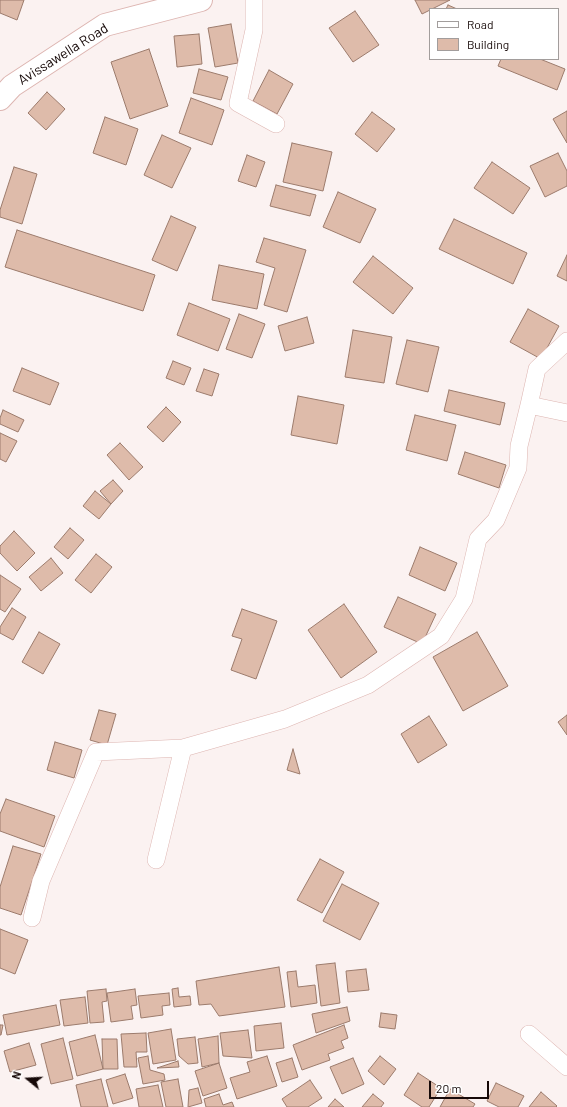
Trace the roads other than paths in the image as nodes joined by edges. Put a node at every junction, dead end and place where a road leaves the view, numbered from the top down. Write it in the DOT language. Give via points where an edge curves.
graph roads {
  1 [pos="201,0"];
  2 [pos="254,0"];
  3 [pos="0,99"];
  4 [pos="276,124"];
  5 [pos="567,341"];
  6 [pos="529,405"];
  7 [pos="567,413"];
  8 [pos="183,748"];
  9 [pos="156,860"];
  10 [pos="32,918"];
  11 [pos="529,1034"];
  12 [pos="567,1067"];
  1 -- 3 [label="main road, Avissawella Road" via="106,25 12,86"];
  2 -- 4 [label="street" via="254,30 238,103"];
  5 -- 6 [label="street" via="537,368"];
  6 -- 7 [label="street"];
  6 -- 8 [label="street" via="519,446 518,468 496,520 478,539 464,599 442,636 368,685 285,720"];
  8 -- 9 [label="street"];
  8 -- 10 [label="street" via="96,752 41,880"];
  11 -- 12 [label="street"];
}
